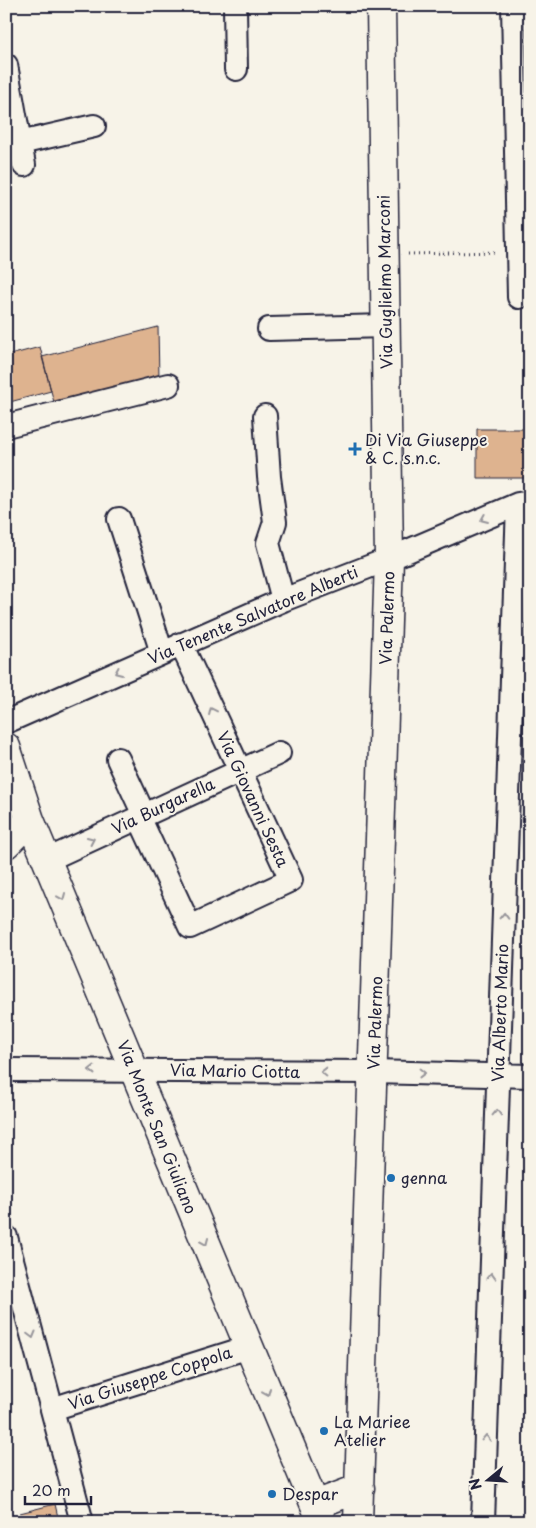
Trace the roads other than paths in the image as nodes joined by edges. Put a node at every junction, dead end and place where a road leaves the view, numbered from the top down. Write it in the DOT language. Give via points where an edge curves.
graph roads {
  1 [pos="235,6"];
  2 [pos="381,6"];
  3 [pos="513,6"];
  4 [pos="6,65"];
  5 [pos="236,68"];
  6 [pos="94,126"];
  7 [pos="20,143"];
  8 [pos="24,165"];
  9 [pos="519,296"];
  10 [pos="386,326"];
  11 [pos="269,329"];
  12 [pos="168,385"];
  13 [pos="265,416"];
  14 [pos="6,426"];
  15 [pos="524,503"];
  16 [pos="119,519"];
  17 [pos="389,558"];
  18 [pos="282,600"];
  19 [pos="172,649"];
  20 [pos="520,690"];
  21 [pos="6,722"];
  22 [pos="6,747"];
  23 [pos="279,752"];
  24 [pos="118,759"];
  25 [pos="240,771"];
  26 [pos="142,816"];
  27 [pos="30,820"];
  28 [pos="6,844"];
  29 [pos="47,860"];
  30 [pos="6,1070"];
  31 [pos="134,1070"];
  32 [pos="373,1072"];
  33 [pos="498,1075"];
  34 [pos="530,1076"];
  35 [pos="6,1237"];
  36 [pos="15,1304"];
  37 [pos="249,1347"];
  38 [pos="52,1409"];
  39 [pos="360,1488"];
  40 [pos="318,1513"];
  41 [pos="82,1522"];
  42 [pos="358,1522"];
  43 [pos="483,1522"];
  1 -- 5 [label="street"];
  2 -- 10 [label="main road, Via Guglielmo Marconi"];
  3 -- 9 [label="street"];
  4 -- 7 [label="street"];
  6 -- 7 [label="street"];
  7 -- 8 [label="street"];
  10 -- 11 [label="street"];
  10 -- 17 [label="main road, Via Guglielmo Marconi"];
  12 -- 14 [label="street"];
  13 -- 18 [label="street" via="275,522 268,543"];
  15 -- 17 [label="street, Via Tenente Salvatore Alberti, one-way"];
  15 -- 20 [label="street, Via Alberto Mario"];
  16 -- 19 [label="street, Via Giovanni Sesta"];
  17 -- 18 [label="street, Via Tenente Salvatore Alberti"];
  17 -- 32 [label="main road, Via Palermo"];
  18 -- 19 [label="street, Via Tenente Salvatore Alberti"];
  19 -- 21 [label="street, Via Tenente Salvatore Alberti, one-way"];
  25 -- 19 [label="street, Via Giovanni Sesta, one-way"];
  33 -- 20 [label="street, Via Alberto Mario, one-way"];
  22 -- 27 [label="main road, Via Monte San Giuliano"];
  23 -- 25 [label="street, Via Burgarella"];
  24 -- 26 [label="street"];
  25 -- 26 [label="street, Via Burgarella"];
  25 -- 26 [label="street, Via Giovanni Sesta" via="291,880 190,927"];
  29 -- 26 [label="street, Via Burgarella, one-way"];
  27 -- 28 [label="main road"];
  27 -- 29 [label="main road, Via Monte San Giuliano"];
  29 -- 31 [label="main road, Via Monte San Giuliano, one-way"];
  31 -- 30 [label="street, Via Mario Ciotta, one-way"];
  32 -- 31 [label="street, Via Mario Ciotta, one-way"];
  31 -- 37 [label="main road, Via Monte San Giuliano, one-way"];
  32 -- 33 [label="street, Via Mario Ciotta, one-way"];
  32 -- 39 [label="main road, Via Palermo"];
  33 -- 34 [label="street, Via Mario Ciotta"];
  43 -- 33 [label="street, Via Alberto Mario, one-way"];
  35 -- 36 [label="street"];
  36 -- 38 [label="street, one-way"];
  37 -- 38 [label="street, Via Giuseppe Coppola"];
  37 -- 40 [label="main road, Via Monte San Giuliano, one-way"];
  38 -- 41 [label="street"];
  39 -- 40 [label="main road"];
  39 -- 42 [label="main road, Via Palermo"];
}
